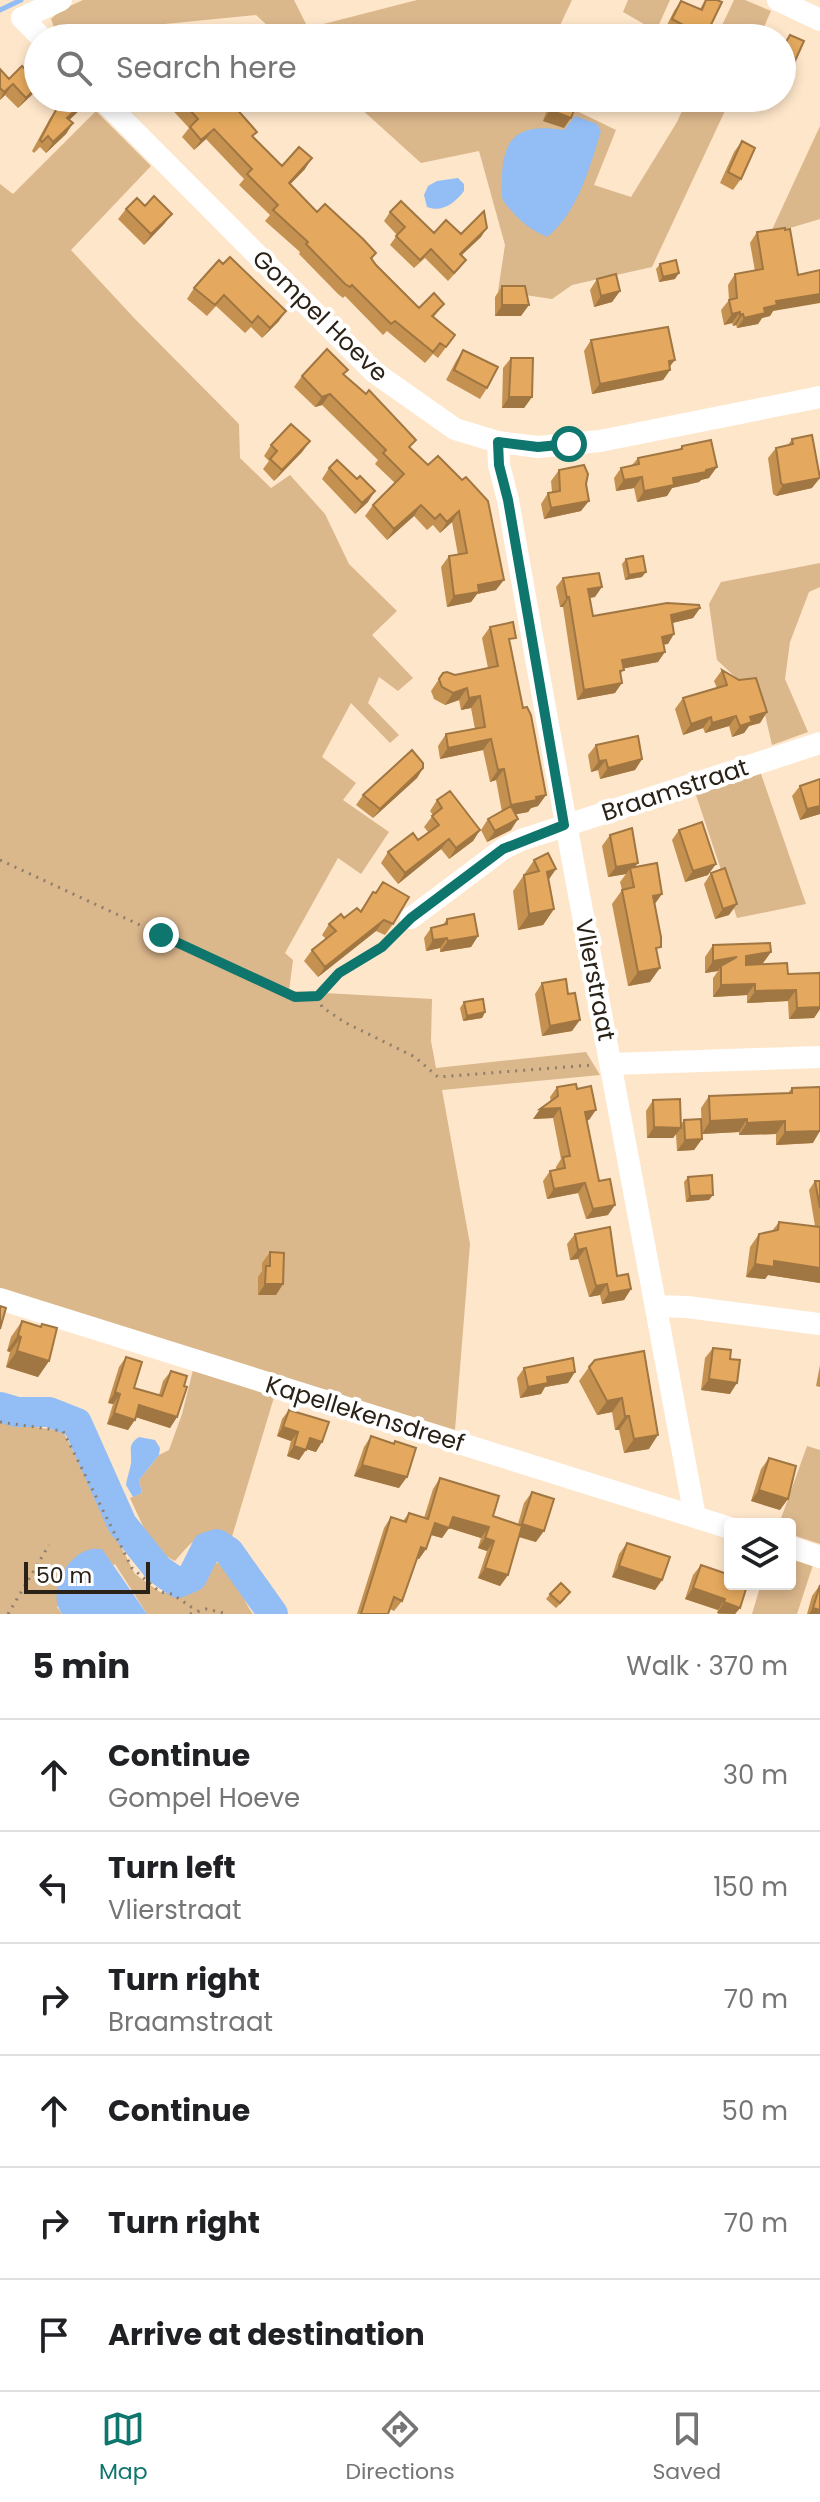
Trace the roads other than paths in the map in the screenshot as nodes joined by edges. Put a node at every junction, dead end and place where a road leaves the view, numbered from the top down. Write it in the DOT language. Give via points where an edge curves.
graph roads {
  1 [pos="61,0"];
  2 [pos="778,0"];
  3 [pos="820,20"];
  4 [pos="28,24"];
  5 [pos="115,112"];
  6 [pos="820,397"];
  7 [pos="498,442"];
  8 [pos="820,743"];
  9 [pos="564,825"];
  10 [pos="411,918"];
  11 [pos="820,1057"];
  12 [pos="611,1064"];
  13 [pos="0,1299"];
  14 [pos="656,1306"];
  15 [pos="820,1324"];
  16 [pos="695,1517"];
  17 [pos="724,1526"];
  18 [pos="796,1549"];
  19 [pos="820,1557"];
  1 -- 4 [label="street" via="22,18"];
  2 -- 3 [label="street"];
  5 -- 7 [label="street, Gompel Hoeve" via="374,372 455,429"];
  6 -- 7 [label="street, Gompel Hoeve" via="600,441 538,447"];
  7 -- 9 [label="street, Vlierstraat"];
  8 -- 9 [label="street, Braamstraat"];
  9 -- 10 [label="street, Braamstraat" via="503,849"];
  9 -- 12 [label="street, Vlierstraat"];
  11 -- 12 [label="street"];
  12 -- 14 [label="street, Vlierstraat"];
  13 -- 16 [label="street, Kapellekensdreef"];
  14 -- 15 [label="street"];
  14 -- 16 [label="street, Vlierstraat"];
  16 -- 17 [label="street, Kapellekensdreef"];
  18 -- 19 [label="street"];
}
